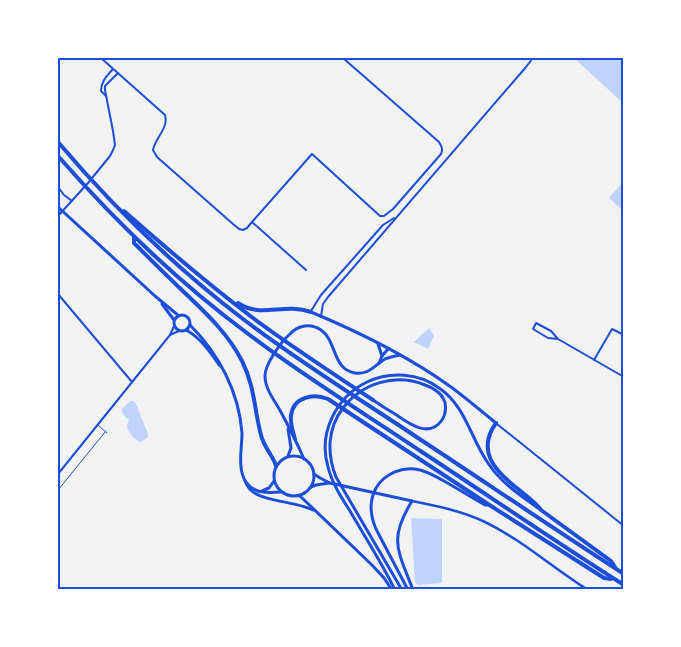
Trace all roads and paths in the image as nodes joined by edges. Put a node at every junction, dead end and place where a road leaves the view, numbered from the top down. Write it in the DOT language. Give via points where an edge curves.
graph roads {
  1 [pos="101,58"];
  2 [pos="343,58"];
  3 [pos="533,58"];
  4 [pos="113,68"];
  5 [pos="118,72"];
  6 [pos="106,96"];
  7 [pos="58,142"];
  8 [pos="58,156"];
  9 [pos="58,188"];
  10 [pos="102,192"];
  11 [pos="72,201"];
  12 [pos="58,207"];
  13 [pos="58,216"];
  14 [pos="396,217"];
  15 [pos="252,222"];
  16 [pos="134,237"];
  17 [pos="306,270"];
  18 [pos="58,294"];
  19 [pos="223,294"];
  20 [pos="155,296"];
  21 [pos="311,312"];
  22 [pos="178,316"];
  23 [pos="321,316"];
  24 [pos="174,320"];
  25 [pos="190,325"];
  26 [pos="174,326"];
  27 [pos="186,330"];
  28 [pos="179,331"];
  29 [pos="624,335"];
  30 [pos="170,336"];
  31 [pos="558,338"];
  32 [pos="378,344"];
  33 [pos="390,350"];
  34 [pos="400,355"];
  35 [pos="382,356"];
  36 [pos="387,358"];
  37 [pos="594,360"];
  38 [pos="379,364"];
  39 [pos="226,375"];
  40 [pos="624,377"];
  41 [pos="132,382"];
  42 [pos="373,400"];
  43 [pos="338,411"];
  44 [pos="97,424"];
  45 [pos="496,424"];
  46 [pos="288,426"];
  47 [pos="295,439"];
  48 [pos="288,457"];
  49 [pos="304,459"];
  50 [pos="276,466"];
  51 [pos="58,474"];
  52 [pos="314,474"];
  53 [pos="246,481"];
  54 [pos="274,481"];
  55 [pos="331,482"];
  56 [pos="310,488"];
  57 [pos="58,490"];
  58 [pos="261,492"];
  59 [pos="281,492"];
  60 [pos="300,496"];
  61 [pos="412,501"];
  62 [pos="491,506"];
  63 [pos="541,510"];
  64 [pos="317,511"];
  65 [pos="624,526"];
  66 [pos="617,570"];
  67 [pos="624,574"];
  68 [pos="614,580"];
  69 [pos="624,585"];
  70 [pos="393,590"];
  71 [pos="402,590"];
  72 [pos="408,590"];
  73 [pos="413,590"];
  74 [pos="588,590"];
  1 -- 4 [label="street"];
  2 -- 15 [label="street" via="439,142 442,151 384,216 380,216 312,154"];
  3 -- 14 [label="street"];
  4 -- 5 [label="street"];
  4 -- 6 [label="street" via="101,85"];
  5 -- 6 [label="street" via="106,86"];
  5 -- 15 [label="street" via="165,115 165,126 154,144 157,157 239,229 247,228"];
  6 -- 11 [label="street" via="115,145 110,156"];
  7 -- 10 [label="highway"];
  8 -- 16 [label="highway"];
  9 -- 11 [label="street"];
  10 -- 19 [label="highway"];
  10 -- 66 [label="highway" via="181,268 260,332"];
  11 -- 13 [label="street"];
  12 -- 20 [label="main road"];
  14 -- 21 [label="street" via="377,232 321,295"];
  14 -- 23 [label="street" via="325,300"];
  15 -- 17 [label="street"];
  16 -- 50 [label="highway" via="134,243 214,322 238,353 251,383 264,444"];
  16 -- 68 [label="highway" via="197,294 264,346"];
  18 -- 41 [label="street"];
  19 -- 21 [label="highway" via="252,310 293,308"];
  19 -- 42 [label="highway"];
  20 -- 22 [label="main road"];
  20 -- 24 [label="main road"];
  21 -- 23 [label="main road"];
  22 -- 24 [label="main road"];
  22 -- 25 [label="main road" via="186,316"];
  23 -- 32 [label="main road"];
  24 -- 26 [label="main road"];
  25 -- 27 [label="main road"];
  25 -- 39 [label="main road" via="213,350"];
  26 -- 28 [label="main road"];
  26 -- 30 [label="street"];
  27 -- 28 [label="main road"];
  27 -- 39 [label="main road" via="201,342"];
  28 -- 30 [label="street"];
  29 -- 37 [label="street" via="612,328"];
  30 -- 41 [label="street"];
  31 -- 31 [label="street" via="551,331 536,323 533,329 548,338"];
  31 -- 37 [label="street"];
  32 -- 33 [label="main road"];
  32 -- 35 [label="main road"];
  33 -- 34 [label="main road"];
  33 -- 35 [label="main road"];
  33 -- 36 [label="main road"];
  34 -- 36 [label="main road"];
  34 -- 45 [label="main road" via="453,389"];
  35 -- 38 [label="main road"];
  36 -- 38 [label="main road"];
  37 -- 40 [label="street"];
  38 -- 46 [label="main road" via="366,372 351,372 340,364 330,340 321,329 313,326 297,328 266,370 266,383"];
  39 -- 53 [label="main road" via="240,416 241,468"];
  41 -- 44 [label="street"];
  42 -- 43 [label="main road" via="418,428 435,426 445,412 442,396 433,389 410,380 396,379 366,388"];
  43 -- 55 [label="main road" via="329,426 325,443"];
  43 -- 63 [label="main road" via="349,395 362,385 382,377 401,375 424,380 438,387 458,408 496,474"];
  43 -- 71 [label="main road" via="332,429 332,466 343,491"];
  44 -- 51 [label="street"];
  44 -- 57 [label="lane" via="107,432"];
  45 -- 63 [label="highway" via="488,439 491,460 504,477"];
  45 -- 65 [label="street"];
  46 -- 47 [label="main road"];
  46 -- 48 [label="main road" via="292,448"];
  47 -- 49 [label="main road"];
  47 -- 62 [label="highway" via="290,421 298,401 306,397 325,398"];
  48 -- 49 [label="main road"];
  48 -- 50 [label="main road"];
  49 -- 52 [label="main road"];
  50 -- 54 [label="main road"];
  52 -- 55 [label="main road"];
  52 -- 56 [label="main road"];
  53 -- 58 [label="main road"];
  53 -- 64 [label="main road" via="257,495"];
  54 -- 58 [label="main road"];
  54 -- 59 [label="main road"];
  55 -- 56 [label="main road"];
  55 -- 61 [label="main road"];
  55 -- 70 [label="main road"];
  56 -- 60 [label="main road"];
  58 -- 59 [label="main road"];
  59 -- 60 [label="main road"];
  60 -- 64 [label="main road"];
  61 -- 73 [label="main road" via="400,523 397,539"];
  61 -- 74 [label="street" via="460,512 492,526"];
  62 -- 68 [label="highway" via="604,578"];
  62 -- 72 [label="main road" via="415,469 391,473 380,482 373,496 373,522"];
  63 -- 66 [label="highway" via="611,561"];
  64 -- 70 [label="main road" via="372,564"];
  66 -- 67 [label="highway"];
  68 -- 69 [label="highway"];
}
